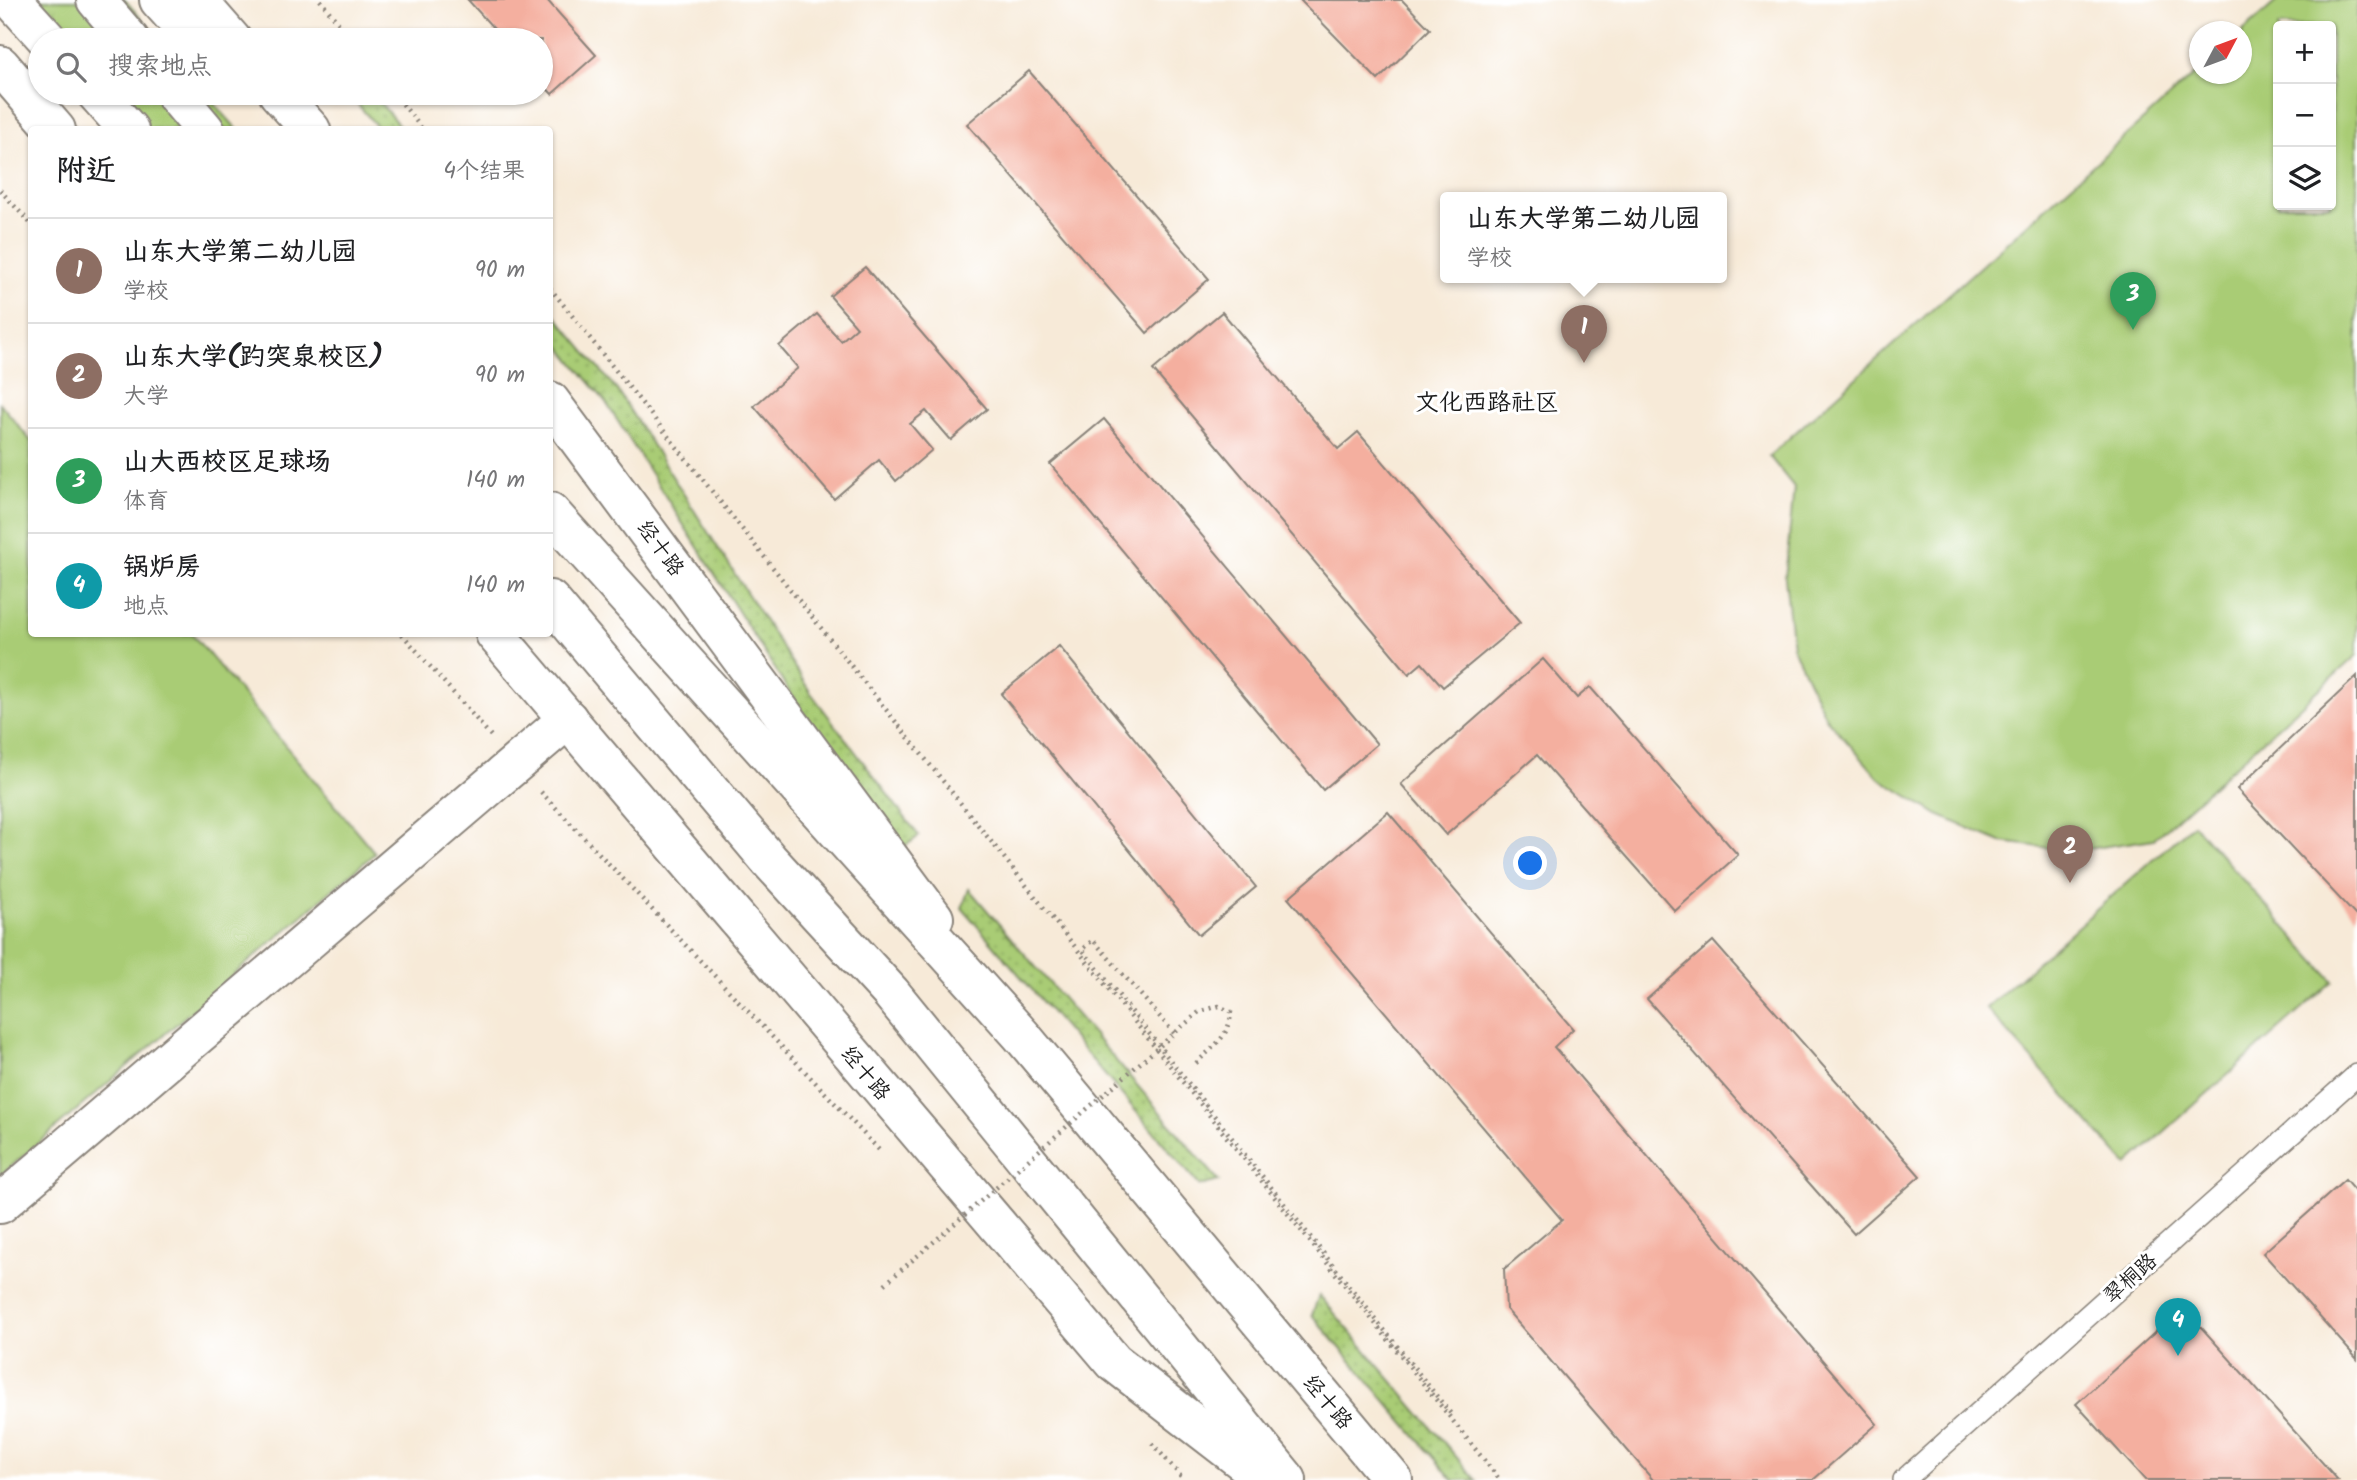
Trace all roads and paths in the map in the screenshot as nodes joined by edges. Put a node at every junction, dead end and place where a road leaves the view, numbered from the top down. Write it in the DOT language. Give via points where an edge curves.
graph roads {
  1 [pos="12,0"];
  2 [pos="96,0"];
  3 [pos="159,0"];
  4 [pos="197,0"];
  5 [pos="320,0"];
  6 [pos="37,28"];
  7 [pos="120,28"];
  8 [pos="184,28"];
  9 [pos="222,28"];
  10 [pos="342,28"];
  11 [pos="0,65"];
  12 [pos="28,98"];
  13 [pos="34,105"];
  14 [pos="107,105"];
  15 [pos="184,105"];
  16 [pos="403,105"];
  17 [pos="53,126"];
  18 [pos="126,126"];
  19 [pos="202,126"];
  20 [pos="420,126"];
  21 [pos="0,190"];
  22 [pos="28,221"];
  23 [pos="553,292"];
  24 [pos="553,405"];
  25 [pos="553,515"];
  26 [pos="553,604"];
  27 [pos="405,637"];
  28 [pos="498,637"];
  29 [pos="568,719"];
  30 [pos="515,764"];
  31 [pos="1174,1033"];
  32 [pos="1021,1035"];
  33 [pos="1196,1063"];
  34 [pos="2357,1075"];
  35 [pos="890,1162"];
  36 [pos="0,1204"];
  37 [pos="947,1223"];
  38 [pos="957,1233"];
  39 [pos="885,1284"];
  40 [pos="1147,1438"];
  41 [pos="1184,1480"];
  42 [pos="1267,1480"];
  43 [pos="1287,1480"];
  44 [pos="1393,1480"];
  45 [pos="1502,1480"];
  46 [pos="1904,1480"];
  1 -- 6 [label="main road, bridge"];
  2 -- 7 [label="main road"];
  3 -- 8 [label="main road"];
  4 -- 9 [label="main road"];
  5 -- 10 [label="path"];
  11 -- 12 [label="main road"];
  13 -- 17 [label="main road"];
  14 -- 18 [label="main road"];
  15 -- 19 [label="main road"];
  16 -- 20 [label="path"];
  21 -- 22 [label="path"];
  23 -- 45 [label="path"];
  24 -- 32 [label="main road, 经十路"];
  25 -- 32 [label="main road, 经十路"];
  26 -- 43 [label="main road" via="769,860 891,993"];
  27 -- 30 [label="path"];
  28 -- 29 [label="main road, 经十路"];
  29 -- 30 [label="main road"];
  29 -- 42 [label="main road, 经十路" via="1114,1362"];
  30 -- 35 [label="path"];
  30 -- 36 [label="main road"];
  31 -- 33 [label="path, bridge" via="1199,1012 1220,1006 1231,1012 1230,1027 1222,1040"];
  31 -- 39 [label="path, bridge"];
  31 -- 45 [label="path" via="1093,940 1082,949"];
  32 -- 44 [label="main road, 经十路"];
  34 -- 46 [label="lane, 翠桐路"];
  37 -- 38 [label="path"];
  40 -- 41 [label="path"];
}
